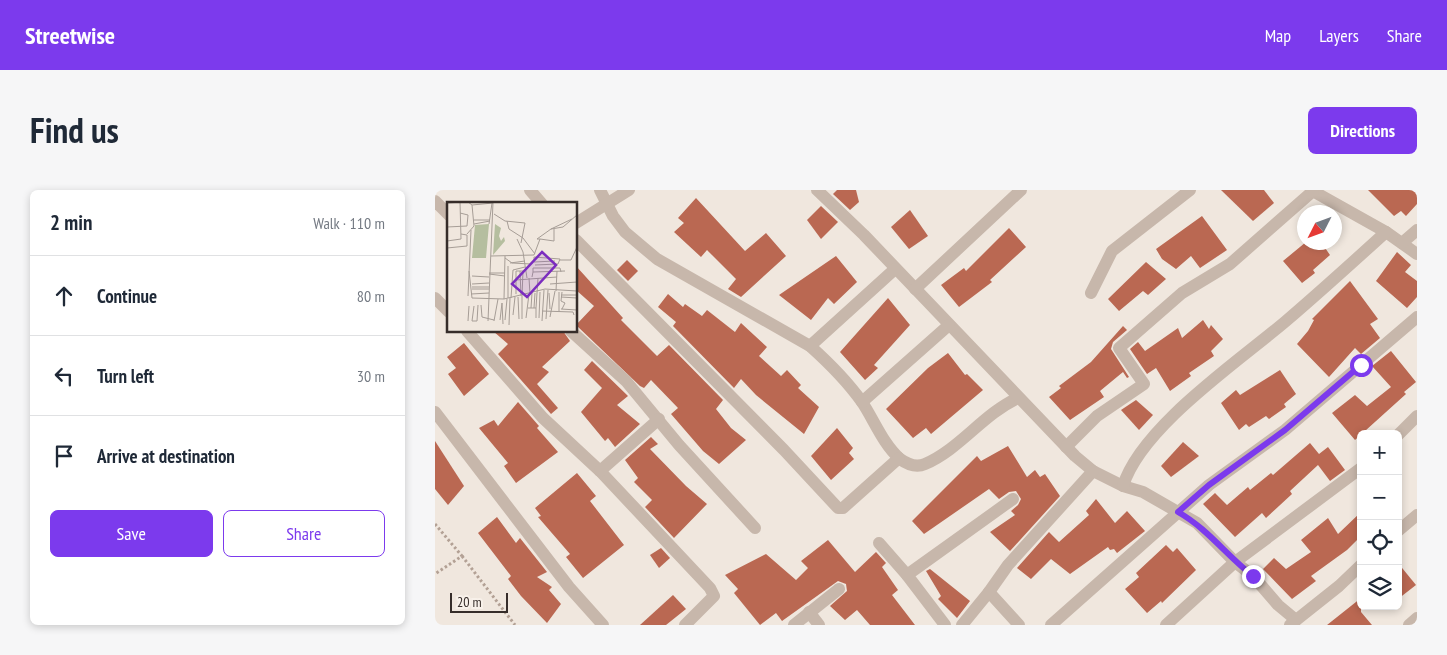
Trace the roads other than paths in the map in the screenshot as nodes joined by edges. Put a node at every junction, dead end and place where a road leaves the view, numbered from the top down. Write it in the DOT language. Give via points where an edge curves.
graph roads {
  1 [pos="530,190"];
  2 [pos="600,190"];
  3 [pos="629,190"];
  4 [pos="817,190"];
  5 [pos="1021,190"];
  6 [pos="1190,190"];
  7 [pos="1318,192"];
  8 [pos="435,201"];
  9 [pos="540,202"];
  10 [pos="608,204"];
  11 [pos="447,213"];
  12 [pos="577,221"];
  13 [pos="1417,230"];
  14 [pos="1386,232"];
  15 [pos="577,241"];
  16 [pos="1402,243"];
  17 [pos="1417,254"];
  18 [pos="895,269"];
  19 [pos="915,289"];
  20 [pos="1091,293"];
  21 [pos="435,298"];
  22 [pos="447,310"];
  23 [pos="1417,317"];
  24 [pos="949,325"];
  25 [pos="471,332"];
  26 [pos="572,332"];
  27 [pos="810,346"];
  28 [pos="1018,398"];
  29 [pos="862,402"];
  30 [pos="435,412"];
  31 [pos="1417,416"];
  32 [pos="659,419"];
  33 [pos="1402,431"];
  34 [pos="1066,447"];
  35 [pos="899,458"];
  36 [pos="600,471"];
  37 [pos="1093,471"];
  38 [pos="1357,471"];
  39 [pos="1123,486"];
  40 [pos="1013,499"];
  41 [pos="1178,512"];
  42 [pos="1417,515"];
  43 [pos="755,528"];
  44 [pos="1402,528"];
  45 [pos="879,543"];
  46 [pos="1235,562"];
  47 [pos="1357,569"];
  48 [pos="907,575"];
  49 [pos="839,589"];
  50 [pos="989,592"];
  51 [pos="809,612"];
  52 [pos="1417,618"];
  53 [pos="1293,623"];
  54 [pos="603,625"];
  55 [pos="685,625"];
  56 [pos="794,625"];
  57 [pos="819,625"];
  58 [pos="945,625"];
  59 [pos="962,625"];
  60 [pos="1019,625"];
  61 [pos="1051,625"];
  62 [pos="1166,625"];
  63 [pos="1409,625"];
  1 -- 9 [label="street"];
  2 -- 10 [label="street"];
  3 -- 10 [label="street"];
  4 -- 18 [label="street"];
  5 -- 19 [label="street"];
  6 -- 20 [label="street" via="1112,251"];
  7 -- 14 [label="street"];
  7 -- 34 [label="street" via="1230,264 1182,293 1119,348 1144,384 1097,416"];
  8 -- 11 [label="street"];
  10 -- 12 [label="street"];
  10 -- 27 [label="street" via="625,232 657,259"];
  13 -- 16 [label="street"];
  14 -- 16 [label="street"];
  14 -- 39 [label="street" via="1286,321 1199,392 1135,458"];
  15 -- 35 [label="street" via="785,450 838,508 843,508"];
  16 -- 17 [label="street"];
  18 -- 19 [label="street"];
  18 -- 27 [label="street"];
  19 -- 24 [label="street"];
  21 -- 22 [label="street"];
  23 -- 41 [label="street" via="1285,430 1209,485"];
  24 -- 28 [label="street"];
  24 -- 29 [label="street"];
  25 -- 36 [label="street" via="543,418"];
  26 -- 32 [label="street" via="626,381"];
  27 -- 29 [label="street"];
  28 -- 34 [label="street"];
  28 -- 35 [label="street" via="992,413 925,464 916,466"];
  29 -- 35 [label="street"];
  30 -- 54 [label="street" via="569,587"];
  31 -- 33 [label="street"];
  32 -- 36 [label="street"];
  32 -- 43 [label="street"];
  34 -- 37 [label="street"];
  36 -- 55 [label="street" via="714,594"];
  37 -- 39 [label="street"];
  37 -- 50 [label="street" via="1008,564"];
  38 -- 46 [label="street"];
  39 -- 41 [label="street" via="1143,492"];
  40 -- 48 [label="street"];
  41 -- 46 [label="street" via="1197,523"];
  41 -- 61 [label="street"];
  42 -- 44 [label="street"];
  45 -- 48 [label="street"];
  46 -- 53 [label="street" via="1253,576"];
  46 -- 62 [label="street"];
  47 -- 53 [label="street"];
  48 -- 58 [label="street"];
  49 -- 51 [label="street"];
  50 -- 59 [label="street"];
  50 -- 60 [label="street"];
  51 -- 56 [label="street"];
  51 -- 57 [label="street"];
  52 -- 63 [label="street"];
}
